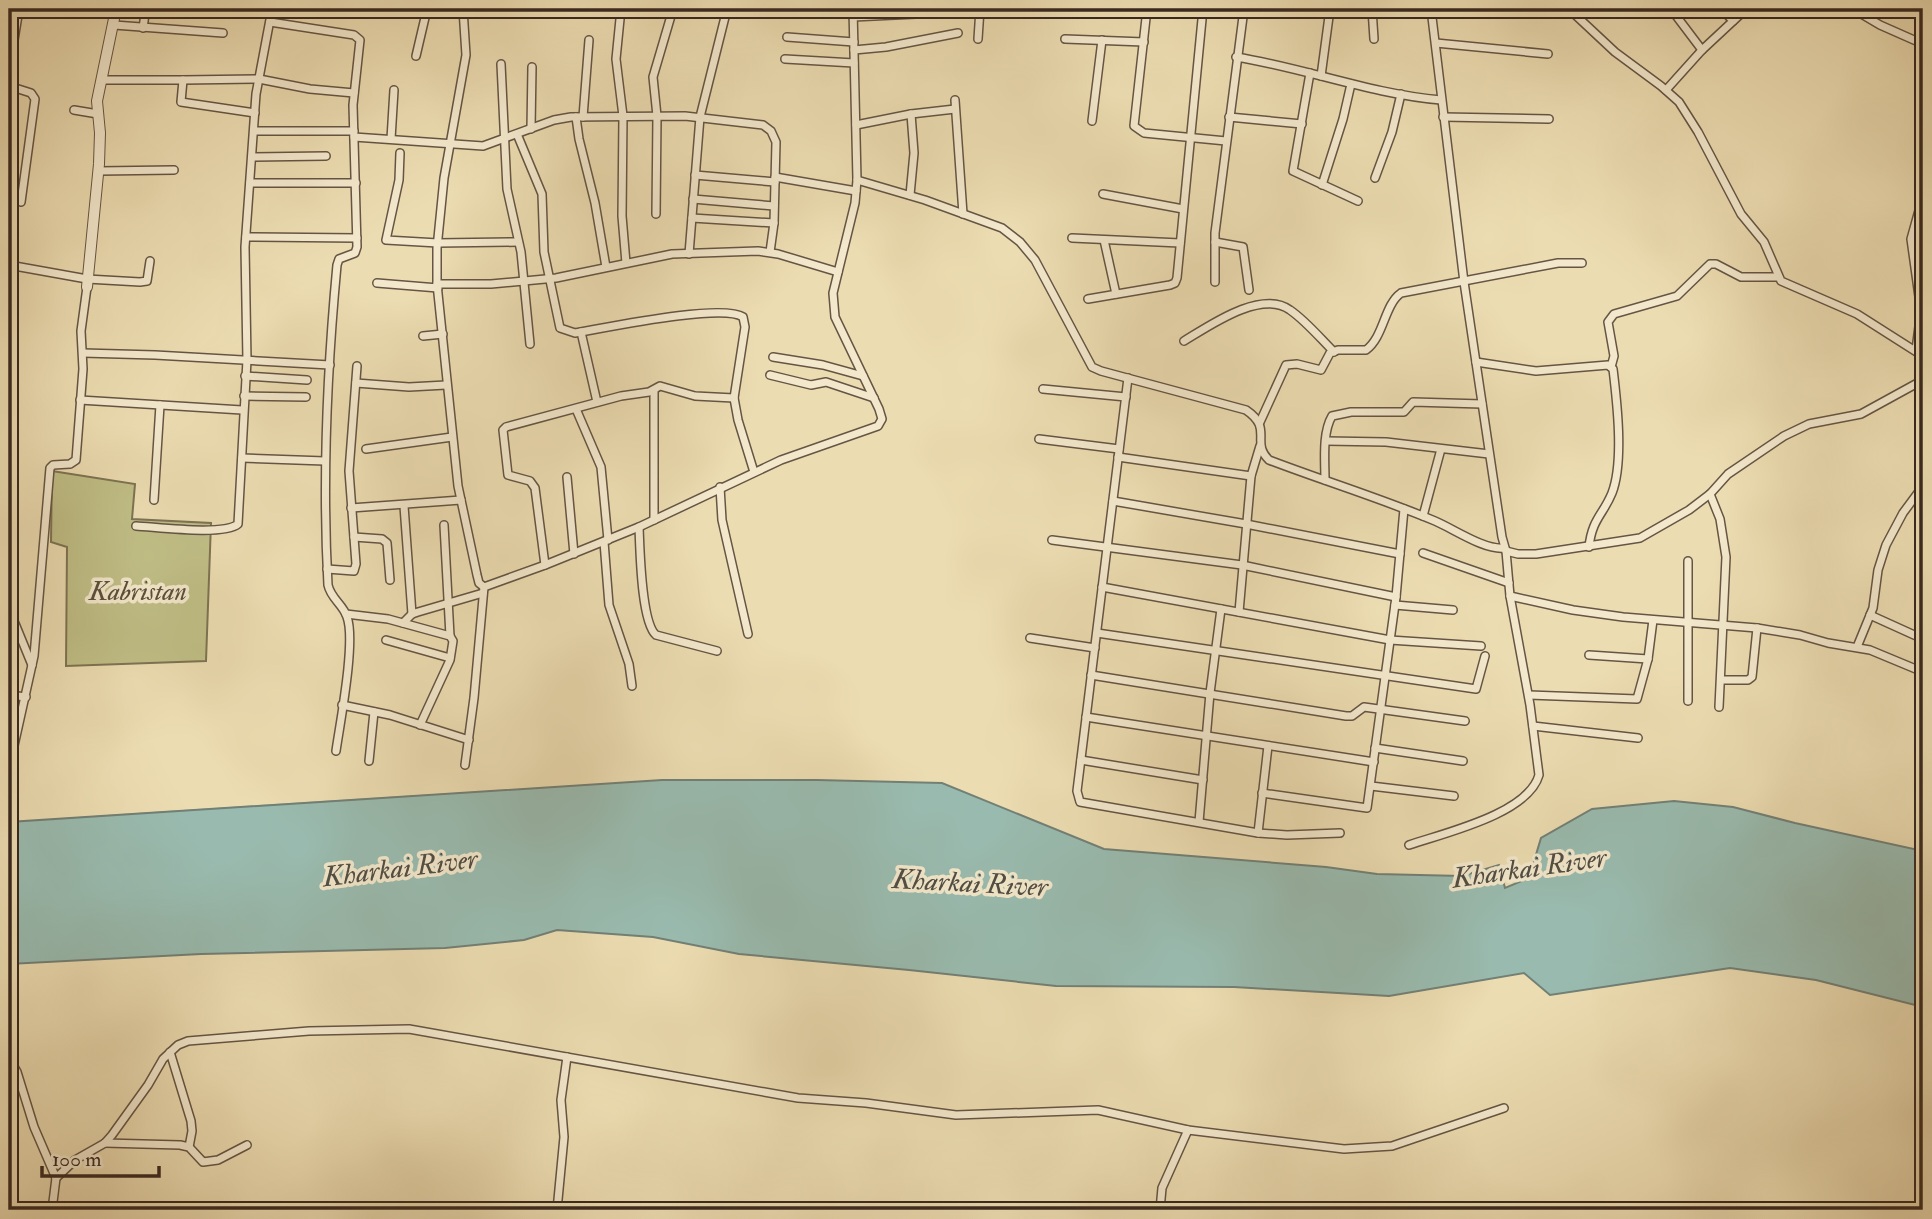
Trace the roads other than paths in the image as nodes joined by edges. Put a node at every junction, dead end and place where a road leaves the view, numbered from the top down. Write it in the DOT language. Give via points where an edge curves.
graph roads {
  1 [pos="19,9"];
  2 [pos="116,9"];
  3 [pos="272,9"];
  4 [pos="427,9"];
  5 [pos="463,9"];
  6 [pos="621,9"];
  7 [pos="673,9"];
  8 [pos="727,9"];
  9 [pos="932,9"];
  10 [pos="980,9"];
  11 [pos="1147,9"];
  12 [pos="1203,9"];
  13 [pos="1244,9"];
  14 [pos="1330,9"];
  15 [pos="1372,9"];
  16 [pos="1431,9"];
  17 [pos="1569,9"];
  18 [pos="1671,9"];
  19 [pos="1721,9"];
  20 [pos="1746,9"];
  21 [pos="1853,9"];
  22 [pos="224,13"];
  23 [pos="853,13"];
  24 [pos="1733,21"];
  25 [pos="270,22"];
  26 [pos="114,25"];
  27 [pos="143,28"];
  28 [pos="223,33"];
  29 [pos="958,33"];
  30 [pos="787,37"];
  31 [pos="978,39"];
  32 [pos="1065,39"];
  33 [pos="1374,39"];
  34 [pos="589,40"];
  35 [pos="1102,40"];
  36 [pos="1144,42"];
  37 [pos="1436,43"];
  38 [pos="1923,44"];
  39 [pos="854,46"];
  40 [pos="1702,50"];
  41 [pos="1548,54"];
  42 [pos="416,56"];
  43 [pos="1236,57"];
  44 [pos="785,59"];
  45 [pos="855,63"];
  46 [pos="501,64"];
  47 [pos="532,67"];
  48 [pos="9,71"];
  49 [pos="1310,73"];
  50 [pos="1321,76"];
  51 [pos="259,79"];
  52 [pos="101,80"];
  53 [pos="183,80"];
  54 [pos="1351,84"];
  55 [pos="9,86"];
  56 [pos="394,90"];
  57 [pos="1666,90"];
  58 [pos="354,93"];
  59 [pos="1401,94"];
  60 [pos="955,100"];
  61 [pos="1441,100"];
  62 [pos="955,109"];
  63 [pos="74,110"];
  64 [pos="255,113"];
  65 [pos="98,114"];
  66 [pos="911,114"];
  67 [pos="622,116"];
  68 [pos="657,116"];
  69 [pos="580,117"];
  70 [pos="699,117"];
  71 [pos="1229,117"];
  72 [pos="1443,117"];
  73 [pos="1549,120"];
  74 [pos="1092,121"];
  75 [pos="1302,124"];
  76 [pos="856,125"];
  77 [pos="531,129"];
  78 [pos="254,131"];
  79 [pos="354,134"];
  80 [pos="517,134"];
  81 [pos="1192,136"];
  82 [pos="391,139"];
  83 [pos="504,140"];
  84 [pos="1226,141"];
  85 [pos="449,144"];
  86 [pos="400,153"];
  87 [pos="252,156"];
  88 [pos="326,156"];
  89 [pos="174,170"];
  90 [pos="99,171"];
  91 [pos="695,175"];
  92 [pos="1375,178"];
  93 [pos="775,180"];
  94 [pos="857,180"];
  95 [pos="250,183"];
  96 [pos="356,183"];
  97 [pos="1322,185"];
  98 [pos="856,191"];
  99 [pos="1103,194"];
  100 [pos="910,195"];
  101 [pos="1923,196"];
  102 [pos="693,199"];
  103 [pos="1358,201"];
  104 [pos="21,202"];
  105 [pos="774,206"];
  106 [pos="1183,209"];
  107 [pos="656,214"];
  108 [pos="963,214"];
  109 [pos="692,218"];
  110 [pos="774,223"];
  111 [pos="246,237"];
  112 [pos="357,238"];
  113 [pos="1072,238"];
  114 [pos="1104,240"];
  115 [pos="518,242"];
  116 [pos="1215,242"];
  117 [pos="438,243"];
  118 [pos="1180,243"];
  119 [pos="770,252"];
  120 [pos="689,254"];
  121 [pos="150,261"];
  122 [pos="626,263"];
  123 [pos="1582,263"];
  124 [pos="9,265"];
  125 [pos="606,267"];
  126 [pos="838,272"];
  127 [pos="1778,277"];
  128 [pos="550,279"];
  129 [pos="524,281"];
  130 [pos="1215,282"];
  131 [pos="1464,282"];
  132 [pos="87,283"];
  133 [pos="377,283"];
  134 [pos="437,286"];
  135 [pos="1249,290"];
  136 [pos="1116,294"];
  137 [pos="1088,299"];
  138 [pos="581,332"];
  139 [pos="443,334"];
  140 [pos="423,336"];
  141 [pos="1184,341"];
  142 [pos="530,344"];
  143 [pos="1916,350"];
  144 [pos="1334,352"];
  145 [pos="83,354"];
  146 [pos="1923,356"];
  147 [pos="773,357"];
  148 [pos="247,360"];
  149 [pos="1476,362"];
  150 [pos="330,365"];
  151 [pos="357,366"];
  152 [pos="1611,366"];
  153 [pos="770,375"];
  154 [pos="245,376"];
  155 [pos="863,376"];
  156 [pos="1128,378"];
  157 [pos="307,380"];
  158 [pos="1923,380"];
  159 [pos="356,383"];
  160 [pos="446,385"];
  161 [pos="1043,388"];
  162 [pos="654,390"];
  163 [pos="244,396"];
  164 [pos="306,397"];
  165 [pos="1126,397"];
  166 [pos="734,398"];
  167 [pos="874,398"];
  168 [pos="80,400"];
  169 [pos="597,402"];
  170 [pos="1482,404"];
  171 [pos="160,405"];
  172 [pos="576,409"];
  173 [pos="242,410"];
  174 [pos="1260,422"];
  175 [pos="452,437"];
  176 [pos="1039,439"];
  177 [pos="1326,442"];
  178 [pos="1261,446"];
  179 [pos="366,449"];
  180 [pos="1119,449"];
  181 [pos="1441,449"];
  182 [pos="1489,454"];
  183 [pos="1118,457"];
  184 [pos="242,458"];
  185 [pos="325,461"];
  186 [pos="754,472"];
  187 [pos="1251,476"];
  188 [pos="567,477"];
  189 [pos="1325,480"];
  190 [pos="1923,486"];
  191 [pos="720,487"];
  192 [pos="1710,494"];
  193 [pos="154,500"];
  194 [pos="461,500"];
  195 [pos="1113,501"];
  196 [pos="404,506"];
  197 [pos="351,508"];
  198 [pos="1404,509"];
  199 [pos="1423,516"];
  200 [pos="654,520"];
  201 [pos="1246,524"];
  202 [pos="444,525"];
  203 [pos="136,526"];
  204 [pos="639,527"];
  205 [pos="354,537"];
  206 [pos="1052,540"];
  207 [pos="606,541"];
  208 [pos="1107,547"];
  209 [pos="1589,547"];
  210 [pos="1505,550"];
  211 [pos="1423,553"];
  212 [pos="574,554"];
  213 [pos="1400,554"];
  214 [pos="1688,561"];
  215 [pos="545,565"];
  216 [pos="1242,565"];
  217 [pos="327,569"];
  218 [pos="390,580"];
  219 [pos="1509,583"];
  220 [pos="1102,587"];
  221 [pos="484,590"];
  222 [pos="1510,596"];
  223 [pos="1395,601"];
  224 [pos="447,603"];
  225 [pos="9,609"];
  226 [pos="1222,609"];
  227 [pos="1453,610"];
  228 [pos="1239,612"];
  229 [pos="346,614"];
  230 [pos="411,614"];
  231 [pos="1870,615"];
  232 [pos="1653,620"];
  233 [pos="1688,621"];
  234 [pos="403,622"];
  235 [pos="1722,626"];
  236 [pos="1757,628"];
  237 [pos="1097,633"];
  238 [pos="748,634"];
  239 [pos="450,636"];
  240 [pos="1030,638"];
  241 [pos="1923,639"];
  242 [pos="386,640"];
  243 [pos="1390,640"];
  244 [pos="1481,646"];
  245 [pos="1857,647"];
  246 [pos="1095,648"];
  247 [pos="717,650"];
  248 [pos="1215,651"];
  249 [pos="1588,655"];
  250 [pos="1485,656"];
  251 [pos="450,658"];
  252 [pos="1648,659"];
  253 [pos="32,666"];
  254 [pos="1923,672"];
  255 [pos="1091,675"];
  256 [pos="1385,677"];
  257 [pos="1721,680"];
  258 [pos="632,686"];
  259 [pos="1210,693"];
  260 [pos="9,695"];
  261 [pos="1528,695"];
  262 [pos="26,697"];
  263 [pos="1688,701"];
  264 [pos="342,705"];
  265 [pos="1719,707"];
  266 [pos="1380,710"];
  267 [pos="374,712"];
  268 [pos="1086,717"];
  269 [pos="1465,721"];
  270 [pos="420,725"];
  271 [pos="1533,726"];
  272 [pos="1207,737"];
  273 [pos="1638,738"];
  274 [pos="469,740"];
  275 [pos="1268,746"];
  276 [pos="1375,748"];
  277 [pos="336,751"];
  278 [pos="1081,760"];
  279 [pos="369,761"];
  280 [pos="1462,761"];
  281 [pos="1374,762"];
  282 [pos="465,765"];
  283 [pos="9,768"];
  284 [pos="1203,780"];
  285 [pos="1371,786"];
  286 [pos="1262,793"];
  287 [pos="1454,796"];
  288 [pos="1199,822"];
  289 [pos="1258,833"];
  290 [pos="1340,833"];
  291 [pos="1409,845"];
  292 [pos="170,1052"];
  293 [pos="567,1057"];
  294 [pos="9,1058"];
  295 [pos="1504,1108"];
  296 [pos="1188,1130"];
  297 [pos="104,1143"];
  298 [pos="247,1145"];
  299 [pos="189,1147"];
  300 [pos="56,1178"];
  301 [pos="52,1210"];
  302 [pos="557,1210"];
  303 [pos="1160,1210"];
  1 -- 48 [label="street"];
  2 -- 26 [label="street"];
  3 -- 25 [label="street"];
  4 -- 42 [label="street"];
  5 -- 85 [label="street" via="466,54"];
  6 -- 67 [label="street" via="616,59"];
  7 -- 68 [label="street" via="654,68"];
  8 -- 70 [label="street"];
  9 -- 23 [label="street" via="915,14"];
  10 -- 31 [label="street"];
  11 -- 36 [label="street"];
  12 -- 81 [label="street"];
  13 -- 43 [label="street"];
  14 -- 50 [label="street"];
  15 -- 33 [label="street"];
  16 -- 37 [label="street"];
  17 -- 57 [label="street" via="1615,52"];
  18 -- 40 [label="street"];
  19 -- 24 [label="street"];
  20 -- 24 [label="street"];
  21 -- 38 [label="street"];
  22 -- 27 [label="street" via="149,9"];
  23 -- 39 [label="street"];
  24 -- 40 [label="street"];
  25 -- 51 [label="street"];
  25 -- 58 [label="street" via="358,37"];
  26 -- 27 [label="street"];
  26 -- 52 [label="street"];
  27 -- 28 [label="street"];
  29 -- 39 [label="street" via="886,47"];
  30 -- 39 [label="street"];
  32 -- 35 [label="street"];
  34 -- 69 [label="street"];
  35 -- 36 [label="street"];
  35 -- 74 [label="street"];
  36 -- 81 [label="street" via="1134,126 1144,133"];
  37 -- 41 [label="street"];
  37 -- 61 [label="street"];
  39 -- 45 [label="street"];
  40 -- 57 [label="street"];
  43 -- 49 [label="street"];
  43 -- 71 [label="street"];
  44 -- 45 [label="street"];
  45 -- 76 [label="street"];
  46 -- 83 [label="street"];
  47 -- 77 [label="street"];
  49 -- 50 [label="street"];
  49 -- 75 [label="street"];
  50 -- 54 [label="street"];
  51 -- 53 [label="street"];
  51 -- 58 [label="street"];
  51 -- 64 [label="street"];
  52 -- 53 [label="street"];
  52 -- 65 [label="street"];
  53 -- 64 [label="street" via="181,102"];
  54 -- 59 [label="street"];
  54 -- 97 [label="street"];
  55 -- 104 [label="street" via="31,93 35,99"];
  56 -- 82 [label="street"];
  57 -- 127 [label="street" via="1679,102 1741,214 1764,242"];
  58 -- 79 [label="street"];
  59 -- 61 [label="street"];
  59 -- 92 [label="street"];
  60 -- 62 [label="street"];
  61 -- 72 [label="street"];
  62 -- 66 [label="street"];
  62 -- 108 [label="street"];
  63 -- 65 [label="street"];
  64 -- 78 [label="street"];
  65 -- 90 [label="street"];
  66 -- 76 [label="street"];
  66 -- 100 [label="street"];
  67 -- 68 [label="street"];
  67 -- 69 [label="street"];
  67 -- 122 [label="street"];
  68 -- 70 [label="street"];
  68 -- 107 [label="street"];
  69 -- 77 [label="street"];
  69 -- 125 [label="street" via="579,139"];
  70 -- 91 [label="street"];
  70 -- 93 [label="street" via="767,127 776,142"];
  71 -- 75 [label="street"];
  71 -- 84 [label="street"];
  72 -- 73 [label="street"];
  72 -- 131 [label="street"];
  75 -- 97 [label="street" via="1293,171"];
  76 -- 94 [label="street"];
  77 -- 80 [label="street"];
  78 -- 79 [label="street"];
  78 -- 87 [label="street"];
  79 -- 82 [label="street"];
  79 -- 96 [label="street"];
  80 -- 83 [label="street"];
  80 -- 128 [label="street" via="542,194 543,242"];
  81 -- 84 [label="street"];
  81 -- 106 [label="street"];
  82 -- 85 [label="street"];
  83 -- 85 [label="street" via="483,146"];
  83 -- 115 [label="street" via="509,206"];
  84 -- 116 [label="street"];
  85 -- 117 [label="street"];
  86 -- 117 [label="street" via="386,240"];
  87 -- 88 [label="street"];
  87 -- 95 [label="street"];
  89 -- 90 [label="street"];
  90 -- 132 [label="street"];
  91 -- 93 [label="street"];
  91 -- 102 [label="street"];
  93 -- 98 [label="street"];
  93 -- 105 [label="street"];
  94 -- 98 [label="street"];
  94 -- 100 [label="street"];
  95 -- 96 [label="street"];
  95 -- 111 [label="street"];
  96 -- 112 [label="street"];
  97 -- 103 [label="street"];
  98 -- 126 [label="street"];
  99 -- 106 [label="street"];
  100 -- 108 [label="street"];
  101 -- 143 [label="street" via="1911,239 1922,311"];
  102 -- 105 [label="street"];
  102 -- 109 [label="street"];
  105 -- 110 [label="street"];
  106 -- 118 [label="street"];
  108 -- 156 [label="street" via="1011,235 1035,260 1092,367"];
  109 -- 110 [label="street"];
  109 -- 120 [label="street"];
  110 -- 119 [label="street"];
  111 -- 112 [label="street"];
  111 -- 148 [label="street"];
  112 -- 150 [label="street" via="355,253 339,259"];
  113 -- 114 [label="street"];
  114 -- 118 [label="street"];
  114 -- 136 [label="street"];
  115 -- 117 [label="street"];
  115 -- 129 [label="street"];
  116 -- 130 [label="street"];
  116 -- 135 [label="street" via="1243,247"];
  117 -- 134 [label="street"];
  118 -- 136 [label="street" via="1175,283"];
  119 -- 120 [label="street"];
  119 -- 126 [label="street"];
  120 -- 122 [label="street"];
  121 -- 132 [label="street" via="147,281"];
  122 -- 125 [label="street"];
  123 -- 131 [label="street" via="1558,263"];
  124 -- 132 [label="street"];
  125 -- 128 [label="street"];
  126 -- 155 [label="street" via="833,306"];
  127 -- 143 [label="street" via="1857,314"];
  127 -- 152 [label="street" via="1741,277 1710,264 1677,296 1614,314 1609,319"];
  128 -- 129 [label="street"];
  128 -- 138 [label="street" via="560,328"];
  129 -- 134 [label="street"];
  129 -- 142 [label="street"];
  131 -- 144 [label="street" via="1401,293 1370,347 1360,352"];
  131 -- 149 [label="street"];
  132 -- 145 [label="street"];
  133 -- 134 [label="street"];
  134 -- 139 [label="street"];
  136 -- 137 [label="street"];
  138 -- 166 [label="street" via="677,316 738,314 745,327"];
  138 -- 169 [label="street"];
  139 -- 140 [label="street"];
  139 -- 160 [label="street"];
  141 -- 144 [label="street" via="1226,316 1273,303 1289,309"];
  143 -- 146 [label="street"];
  144 -- 174 [label="street" via="1321,370 1286,365"];
  145 -- 148 [label="street"];
  145 -- 168 [label="street"];
  147 -- 155 [label="street"];
  148 -- 150 [label="street"];
  148 -- 154 [label="street"];
  149 -- 152 [label="street" via="1536,371"];
  149 -- 170 [label="street"];
  150 -- 185 [label="street"];
  151 -- 159 [label="street"];
  152 -- 209 [label="street" via="1618,469 1612,493 1593,524"];
  153 -- 167 [label="street" via="811,385 826,382"];
  154 -- 157 [label="street"];
  154 -- 163 [label="street"];
  155 -- 167 [label="street"];
  156 -- 165 [label="street"];
  156 -- 174 [label="street" via="1246,410"];
  158 -- 192 [label="street" via="1861,414 1809,424 1784,436 1728,474"];
  159 -- 160 [label="street"];
  159 -- 197 [label="street" via="349,458"];
  160 -- 175 [label="street"];
  161 -- 165 [label="street"];
  162 -- 166 [label="street" via="660,386 695,396"];
  162 -- 169 [label="street"];
  162 -- 200 [label="street"];
  163 -- 164 [label="street"];
  163 -- 173 [label="street"];
  165 -- 180 [label="street"];
  166 -- 186 [label="street"];
  167 -- 186 [label="street" via="882,419 878,426"];
  168 -- 171 [label="street"];
  168 -- 253 [label="street" via="76,460 50,468"];
  169 -- 172 [label="street"];
  170 -- 177 [label="street" via="1413,402 1404,412 1337,414 1330,420"];
  170 -- 182 [label="street"];
  171 -- 173 [label="street"];
  171 -- 193 [label="street"];
  172 -- 207 [label="street" via="601,467"];
  172 -- 215 [label="street" via="503,430 508,475 530,481 535,488"];
  173 -- 184 [label="street"];
  174 -- 178 [label="street"];
  175 -- 179 [label="street"];
  175 -- 194 [label="street"];
  176 -- 180 [label="street"];
  177 -- 181 [label="street" via="1386,442"];
  177 -- 189 [label="street"];
  178 -- 187 [label="street"];
  178 -- 189 [label="street" via="1269,460"];
  180 -- 183 [label="street"];
  181 -- 182 [label="street"];
  181 -- 199 [label="street"];
  182 -- 210 [label="street"];
  183 -- 187 [label="street"];
  183 -- 195 [label="street"];
  184 -- 185 [label="street"];
  184 -- 203 [label="street" via="236,527"];
  185 -- 217 [label="street"];
  186 -- 191 [label="street"];
  187 -- 201 [label="street"];
  188 -- 212 [label="street"];
  189 -- 198 [label="street"];
  190 -- 231 [label="street" via="1886,545"];
  191 -- 200 [label="street"];
  191 -- 238 [label="street" via="722,520"];
  192 -- 209 [label="street" via="1640,538"];
  192 -- 235 [label="street" via="1720,519 1726,557"];
  194 -- 196 [label="street"];
  194 -- 221 [label="street"];
  195 -- 201 [label="street"];
  195 -- 208 [label="street"];
  196 -- 197 [label="street"];
  196 -- 230 [label="street"];
  197 -- 205 [label="street"];
  198 -- 199 [label="street"];
  198 -- 213 [label="street"];
  199 -- 210 [label="street"];
  200 -- 204 [label="street"];
  201 -- 213 [label="street"];
  201 -- 216 [label="street"];
  202 -- 224 [label="street"];
  204 -- 207 [label="street"];
  204 -- 247 [label="street" via="650,629 656,635"];
  205 -- 217 [label="street" via="355,569"];
  205 -- 218 [label="street" via="387,543"];
  206 -- 208 [label="street"];
  207 -- 212 [label="street"];
  207 -- 258 [label="street" via="609,605"];
  208 -- 216 [label="street"];
  208 -- 220 [label="street"];
  209 -- 210 [label="street" via="1536,554"];
  210 -- 219 [label="street"];
  211 -- 219 [label="street"];
  212 -- 215 [label="street"];
  213 -- 223 [label="street"];
  214 -- 233 [label="street"];
  215 -- 221 [label="street"];
  216 -- 223 [label="street"];
  216 -- 228 [label="street"];
  217 -- 229 [label="street" via="330,594"];
  219 -- 222 [label="street"];
  220 -- 226 [label="street"];
  220 -- 237 [label="street"];
  221 -- 224 [label="street"];
  221 -- 274 [label="street"];
  222 -- 232 [label="street"];
  222 -- 261 [label="street"];
  223 -- 227 [label="street"];
  223 -- 243 [label="street"];
  224 -- 230 [label="street"];
  224 -- 239 [label="street"];
  225 -- 253 [label="street"];
  226 -- 228 [label="street"];
  226 -- 248 [label="street"];
  228 -- 243 [label="street"];
  229 -- 234 [label="street"];
  229 -- 264 [label="street" via="350,630"];
  230 -- 234 [label="street"];
  231 -- 241 [label="street"];
  231 -- 245 [label="street"];
  232 -- 233 [label="street"];
  232 -- 252 [label="street"];
  233 -- 235 [label="street"];
  233 -- 263 [label="street"];
  234 -- 239 [label="street"];
  235 -- 236 [label="street"];
  235 -- 257 [label="street"];
  236 -- 245 [label="street"];
  236 -- 257 [label="street" via="1752,677"];
  237 -- 246 [label="street"];
  237 -- 248 [label="street"];
  239 -- 251 [label="street"];
  240 -- 246 [label="street"];
  242 -- 251 [label="street"];
  243 -- 244 [label="street"];
  243 -- 256 [label="street"];
  245 -- 254 [label="street"];
  246 -- 255 [label="street"];
  248 -- 256 [label="street"];
  248 -- 259 [label="street"];
  249 -- 252 [label="street"];
  250 -- 256 [label="street" via="1476,689"];
  251 -- 270 [label="street"];
  252 -- 261 [label="street" via="1637,699"];
  253 -- 262 [label="street"];
  255 -- 259 [label="street"];
  255 -- 268 [label="street"];
  256 -- 266 [label="street"];
  257 -- 265 [label="street"];
  259 -- 266 [label="street" via="1346,716 1364,707"];
  259 -- 272 [label="street"];
  260 -- 262 [label="street"];
  261 -- 271 [label="street"];
  262 -- 283 [label="street"];
  264 -- 267 [label="street"];
  264 -- 277 [label="street"];
  266 -- 269 [label="street"];
  266 -- 276 [label="street"];
  267 -- 270 [label="street"];
  267 -- 279 [label="street"];
  268 -- 272 [label="street"];
  268 -- 278 [label="street"];
  270 -- 274 [label="street"];
  271 -- 273 [label="street"];
  271 -- 291 [label="street" via="1539,775 1529,793 1493,816"];
  272 -- 275 [label="street"];
  272 -- 284 [label="street"];
  274 -- 282 [label="street"];
  275 -- 281 [label="street"];
  275 -- 286 [label="street"];
  276 -- 280 [label="street"];
  276 -- 281 [label="street"];
  278 -- 284 [label="street"];
  278 -- 288 [label="street" via="1080,802"];
  281 -- 285 [label="street"];
  284 -- 288 [label="street"];
  285 -- 286 [label="street" via="1367,808"];
  285 -- 287 [label="street"];
  286 -- 289 [label="street"];
  288 -- 289 [label="street"];
  289 -- 290 [label="street"];
  292 -- 293 [label="street" via="188,1041 397,1029"];
  292 -- 297 [label="street"];
  292 -- 299 [label="street" via="191,1121"];
  293 -- 296 [label="street" via="798,1098 956,1115 1098,1110"];
  293 -- 302 [label="street"];
  294 -- 300 [label="street"];
  295 -- 296 [label="street" via="1392,1146 1361,1149"];
  296 -- 303 [label="street" via="1162,1188"];
  297 -- 299 [label="street"];
  297 -- 300 [label="street"];
  298 -- 299 [label="street" via="218,1160 203,1162"];
  300 -- 301 [label="street"];
}
